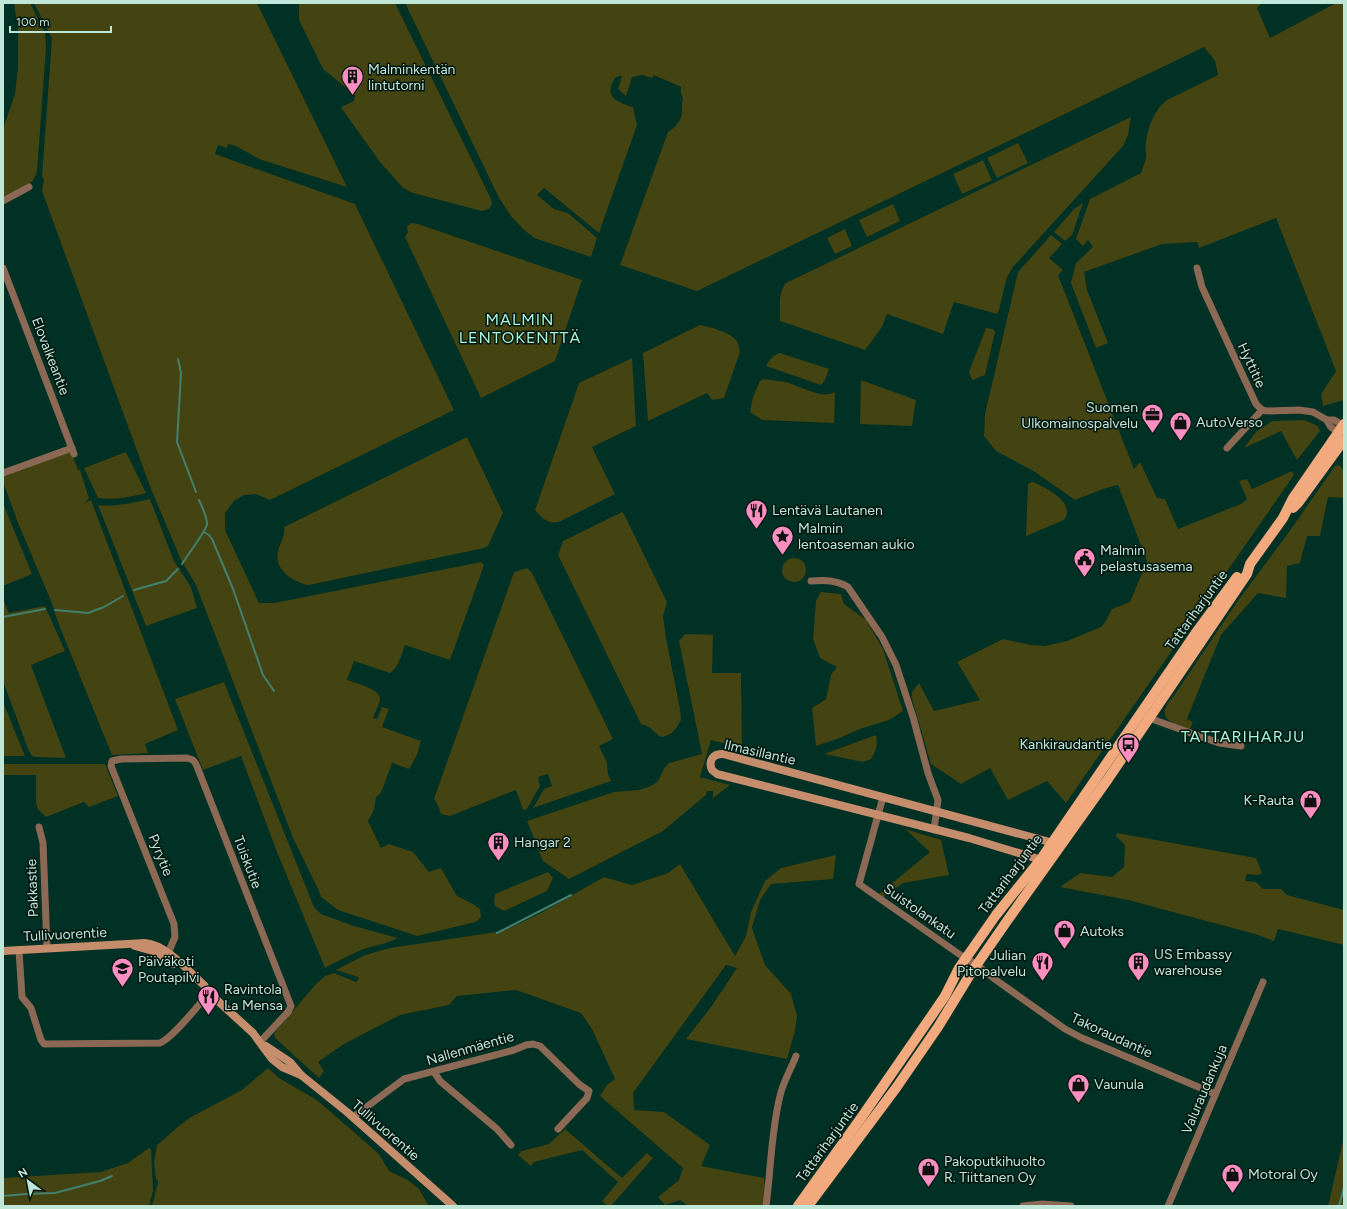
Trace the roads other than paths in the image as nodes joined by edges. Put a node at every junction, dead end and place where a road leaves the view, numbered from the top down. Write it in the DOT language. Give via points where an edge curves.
graph roads {
  1 [pos="29,187"];
  2 [pos="3,202"];
  3 [pos="3,268"];
  4 [pos="1197,268"];
  5 [pos="1262,410"];
  6 [pos="1343,430"];
  7 [pos="1227,448"];
  8 [pos="3,473"];
  9 [pos="811,581"];
  10 [pos="1145,717"];
  11 [pos="1241,746"];
  12 [pos="112,761"];
  13 [pos="883,797"];
  14 [pos="937,811"];
  15 [pos="878,814"];
  16 [pos="39,827"];
  17 [pos="934,830"];
  18 [pos="1057,844"];
  19 [pos="1045,861"];
  20 [pos="47,948"];
  21 [pos="18,950"];
  22 [pos="3,951"];
  23 [pos="167,956"];
  24 [pos="966,958"];
  25 [pos="977,965"];
  26 [pos="1263,982"];
  27 [pos="208,992"];
  28 [pos="260,1042"];
  29 [pos="796,1056"];
  30 [pos="434,1072"];
  31 [pos="1215,1094"];
  32 [pos="353,1118"];
  33 [pos="558,1129"];
  34 [pos="511,1145"];
  35 [pos="807,1204"];
  36 [pos="454,1206"];
  37 [pos="766,1206"];
  38 [pos="1023,1206"];
  39 [pos="1071,1206"];
  40 [pos="1168,1206"];
  1 -- 2 [label="street"];
  3 -- 8 [label="street, Elovalkeantie" via="73,451"];
  4 -- 5 [label="street, Hyttitie" via="1202,287 1254,399"];
  5 -- 6 [label="street, Hyttitie" via="1313,412 1327,420 1334,420"];
  5 -- 7 [label="street"];
  6 -- 10 [label="main road, Tattariharjuntie" via="1298,503 1283,518 1250,564 1246,574"];
  9 -- 14 [label="street" via="839,582 848,587 882,637 896,665 905,692 938,800"];
  10 -- 11 [label="street" via="1219,743"];
  10 -- 18 [label="main road, Tattariharjuntie" via="1108,779"];
  12 -- 23 [label="street, Pyrytie" via="111,766 174,924 175,937"];
  12 -- 28 [label="street, Tuiskutie" via="120,758 187,758 196,764 291,1006"];
  13 -- 14 [label="main road, Ilmasillantie"];
  13 -- 15 [label="street"];
  13 -- 15 [label="main road, Ilmasillantie" via="723,754 714,756 710,761 712,770 717,774"];
  14 -- 17 [label="street"];
  14 -- 18 [label="main road, Ilmasillantie"];
  15 -- 17 [label="main road, Ilmasillantie"];
  15 -- 24 [label="street, Suistolankatu" via="859,884"];
  16 -- 20 [label="street, Pakkastie" via="43,843"];
  17 -- 19 [label="main road, Ilmasillantie"];
  18 -- 19 [label="main road, Tattariharjuntie"];
  19 -- 24 [label="main road, Tattariharjuntie" via="993,919"];
  19 -- 25 [label="main road, Tattariharjuntie"];
  20 -- 21 [label="main road, Tullivuorentie"];
  20 -- 23 [label="main road, Tullivuorentie" via="151,944 161,948"];
  21 -- 22 [label="main road, Tullivuorentie"];
  21 -- 27 [label="street" via="22,997 31,1008 44,1044 163,1042"];
  23 -- 27 [label="main road, Tullivuorentie"];
  24 -- 25 [label="street, Takoraudantie"];
  24 -- 35 [label="main road, Tattariharjuntie" via="945,996"];
  25 -- 31 [label="street, Takoraudantie" via="1065,1029"];
  25 -- 35 [label="main road, Tattariharjuntie" via="896,1088"];
  26 -- 31 [label="street, Valuraudankuja"];
  27 -- 28 [label="main road, Tullivuorentie"];
  28 -- 32 [label="main road, Tullivuorentie" via="290,1062"];
  29 -- 37 [label="street" via="780,1094 773,1130"];
  30 -- 32 [label="street, Nallenmäentie" via="404,1079"];
  30 -- 33 [label="street, Nallenmäentie" via="533,1044 540,1046 580,1085 589,1090 586,1098"];
  30 -- 34 [label="street" via="440,1081 497,1129"];
  31 -- 40 [label="street, Valuraudankuja"];
  32 -- 36 [label="main road, Tullivuorentie"];
  38 -- 39 [label="street"];
}
